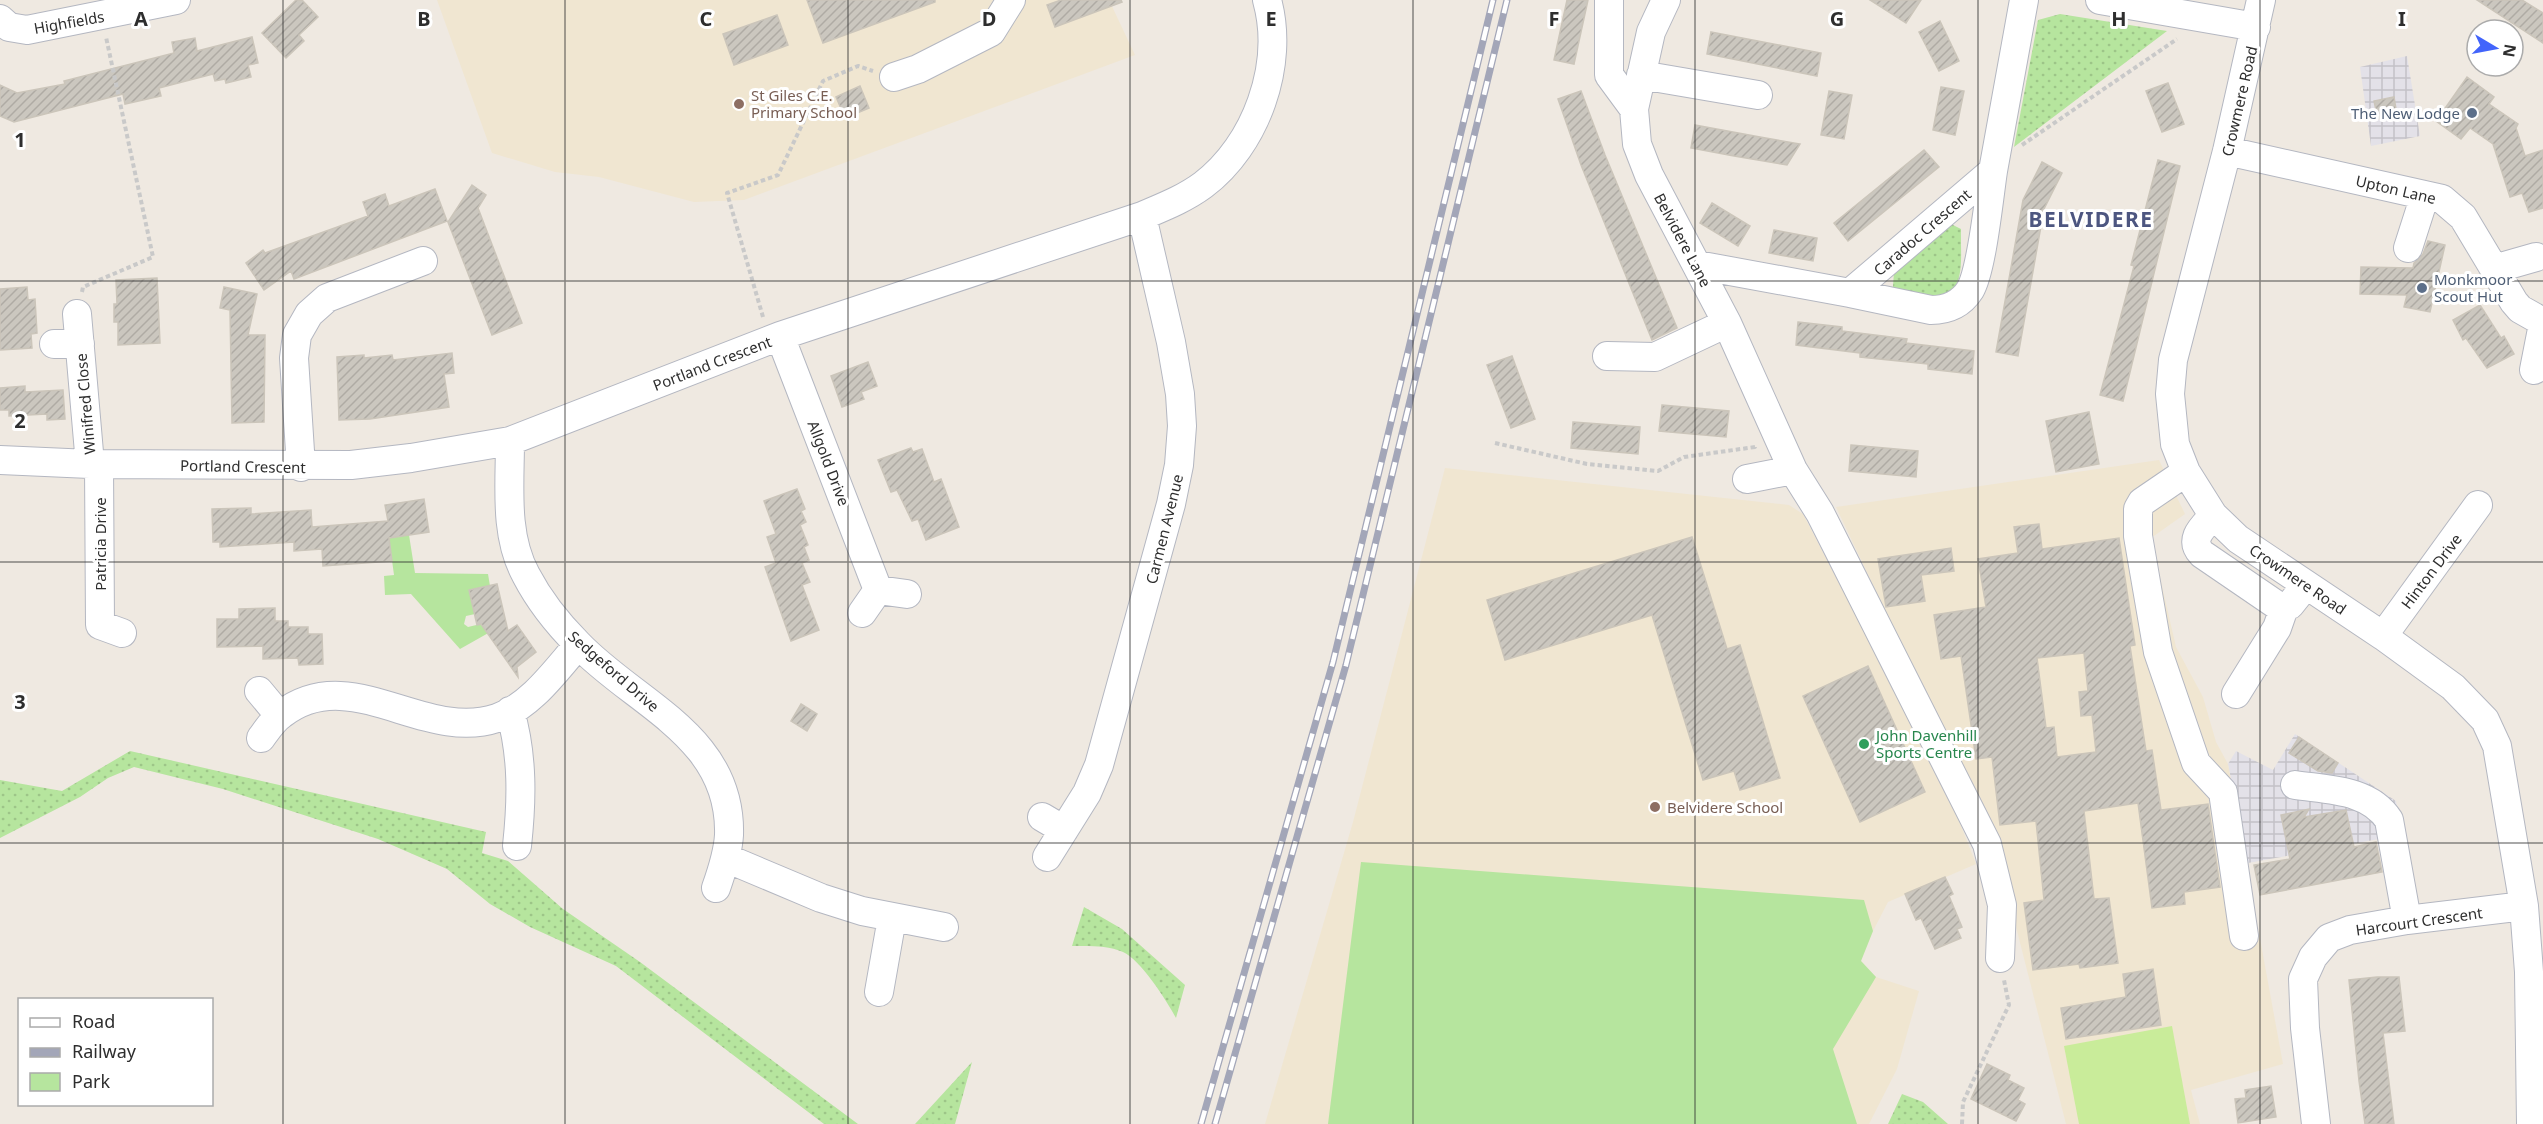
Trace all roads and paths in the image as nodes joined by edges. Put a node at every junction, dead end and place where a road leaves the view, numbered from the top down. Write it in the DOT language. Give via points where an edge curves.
graph roads {
  1 [pos="176,0"];
  2 [pos="1011,0"];
  3 [pos="1267,0"];
  4 [pos="1609,0"];
  5 [pos="1666,0"];
  6 [pos="2024,0"];
  7 [pos="2100,0"];
  8 [pos="2258,13"];
  9 [pos="2188,15"];
  10 [pos="102,17"];
  11 [pos="0,19"];
  12 [pos="1641,75"];
  13 [pos="894,77"];
  14 [pos="1758,95"];
  15 [pos="1634,109"];
  16 [pos="2227,151"];
  17 [pos="1996,161"];
  18 [pos="2425,195"];
  19 [pos="1142,216"];
  20 [pos="2408,248"];
  21 [pos="2535,257"];
  22 [pos="1696,266"];
  23 [pos="2494,269"];
  24 [pos="411,275"];
  25 [pos="1850,293"];
  26 [pos="77,314"];
  27 [pos="1727,323"];
  28 [pos="2543,323"];
  29 [pos="775,338"];
  30 [pos="1607,356"];
  31 [pos="2534,370"];
  32 [pos="1774,426"];
  33 [pos="510,441"];
  34 [pos="1495,443"];
  35 [pos="0,460"];
  36 [pos="95,464"];
  37 [pos="301,467"];
  38 [pos="1793,470"];
  39 [pos="2186,472"];
  40 [pos="1747,479"];
  41 [pos="2478,505"];
  42 [pos="2213,516"];
  43 [pos="2306,585"];
  44 [pos="907,594"];
  45 [pos="2284,608"];
  46 [pos="101,630"];
  47 [pos="2383,636"];
  48 [pos="578,645"];
  49 [pos="259,691"];
  50 [pos="2236,693"];
  51 [pos="510,711"];
  52 [pos="279,715"];
  53 [pos="261,738"];
  54 [pos="2295,785"];
  55 [pos="517,846"];
  56 [pos="1047,857"];
  57 [pos="726,858"];
  58 [pos="716,888"];
  59 [pos="2524,906"];
  60 [pos="892,918"];
  61 [pos="2407,920"];
  62 [pos="944,927"];
  63 [pos="2244,936"];
  64 [pos="2000,958"];
  65 [pos="879,992"];
  66 [pos="1962,1124"];
  67 [pos="2316,1124"];
  68 [pos="2531,1124"];
  1 -- 10 [label="street, Highfields"];
  2 -- 13 [label="street" via="991,32"];
  3 -- 19 [label="street, Portland Crescent" via="1271,66 1262,103 1249,131 1229,160 1204,184 1176,202"];
  4 -- 15 [label="street" via="1609,75"];
  5 -- 12 [label="street, Belvidere Lane" via="1652,32"];
  6 -- 17 [label="street, Caradoc Crescent"];
  7 -- 9 [label="street"];
  8 -- 9 [label="street"];
  8 -- 16 [label="street, Crowmere Road"];
  9 -- 17 [label="path" via="2183,35"];
  10 -- 11 [label="street, Highfields" via="27,30 9,27"];
  10 -- 26 [label="path" via="153,257 82,287"];
  12 -- 14 [label="street"];
  12 -- 15 [label="street, Belvidere Lane"];
  13 -- 29 [label="path" via="858,66 823,81 778,175 727,193"];
  15 -- 22 [label="street, Belvidere Lane" via="1637,144 1649,175"];
  16 -- 18 [label="street, Upton Lane"];
  16 -- 39 [label="street, Crowmere Road" via="2174,360 2171,419"];
  17 -- 25 [label="street, Caradoc Crescent"];
  17 -- 25 [label="street, Caradoc Crescent" via="1974,278 1961,301 1943,310 1931,310"];
  18 -- 20 [label="street"];
  18 -- 23 [label="street, Upton Lane" via="2442,199 2457,209"];
  19 -- 29 [label="street, Portland Crescent"];
  19 -- 56 [label="street, Carmen Avenue" via="1180,394 1179,465 1155,567 1099,765 1087,793 1053,824"];
  21 -- 23 [label="street"];
  22 -- 25 [label="street, Caradoc Crescent"];
  22 -- 27 [label="street, Belvidere Lane"];
  23 -- 28 [label="street, Upton Lane" via="2520,309"];
  24 -- 37 [label="street" via="327,298 309,314 297,335 294,358"];
  26 -- 36 [label="street, Winifred Close" via="67,344"];
  27 -- 30 [label="street" via="1655,357"];
  27 -- 32 [label="street, Belvidere Lane"];
  28 -- 31 [label="street"];
  29 -- 33 [label="street, Portland Crescent"];
  29 -- 44 [label="street, Allgold Drive" via="870,602"];
  32 -- 34 [label="path" via="1758,435 1755,447 1684,457 1658,471 1587,464"];
  32 -- 38 [label="street, Belvidere Lane"];
  33 -- 37 [label="street, Portland Crescent" via="411,458"];
  33 -- 48 [label="street, Sedgeford Drive" via="514,545 540,598"];
  35 -- 36 [label="street, Portland Crescent"];
  36 -- 37 [label="street, Portland Crescent"];
  36 -- 46 [label="street, Patricia Drive"];
  38 -- 40 [label="street"];
  38 -- 64 [label="street, Belvidere Lane" via="1820,513 1987,844 2002,905"];
  39 -- 42 [label="street, Crowmere Road"];
  39 -- 63 [label="street" via="2142,502 2138,509 2138,536 2158,652 2196,763 2223,792"];
  41 -- 47 [label="street, Hinton Drive"];
  42 -- 43 [label="street, Crowmere Road" via="2238,539"];
  42 -- 45 [label="street" via="2197,535 2198,551"];
  43 -- 45 [label="street"];
  43 -- 47 [label="street, Crowmere Road"];
  45 -- 50 [label="street" via="2277,628"];
  47 -- 59 [label="street, Crowmere Road" via="2453,687 2485,720 2497,746"];
  48 -- 51 [label="street" via="542,686"];
  48 -- 57 [label="street, Sedgeford Drive" via="680,728 706,756 721,784 729,835"];
  49 -- 52 [label="street"];
  51 -- 52 [label="street" via="475,722 447,721 360,696 334,694 311,698"];
  51 -- 55 [label="street" via="520,765"];
  52 -- 53 [label="street"];
  54 -- 61 [label="street" via="2362,797 2384,811 2389,819"];
  57 -- 58 [label="street, Sedgeford Drive"];
  57 -- 60 [label="street" via="821,898"];
  59 -- 61 [label="street, Harcourt Crescent"];
  59 -- 68 [label="street, Crowmere Road"];
  60 -- 62 [label="street"];
  60 -- 65 [label="street"];
  61 -- 67 [label="street, Harcourt Crescent" via="2350,930 2330,938 2313,957 2303,979"];
  64 -- 66 [label="path" via="2009,1005 1963,1102"];
}
